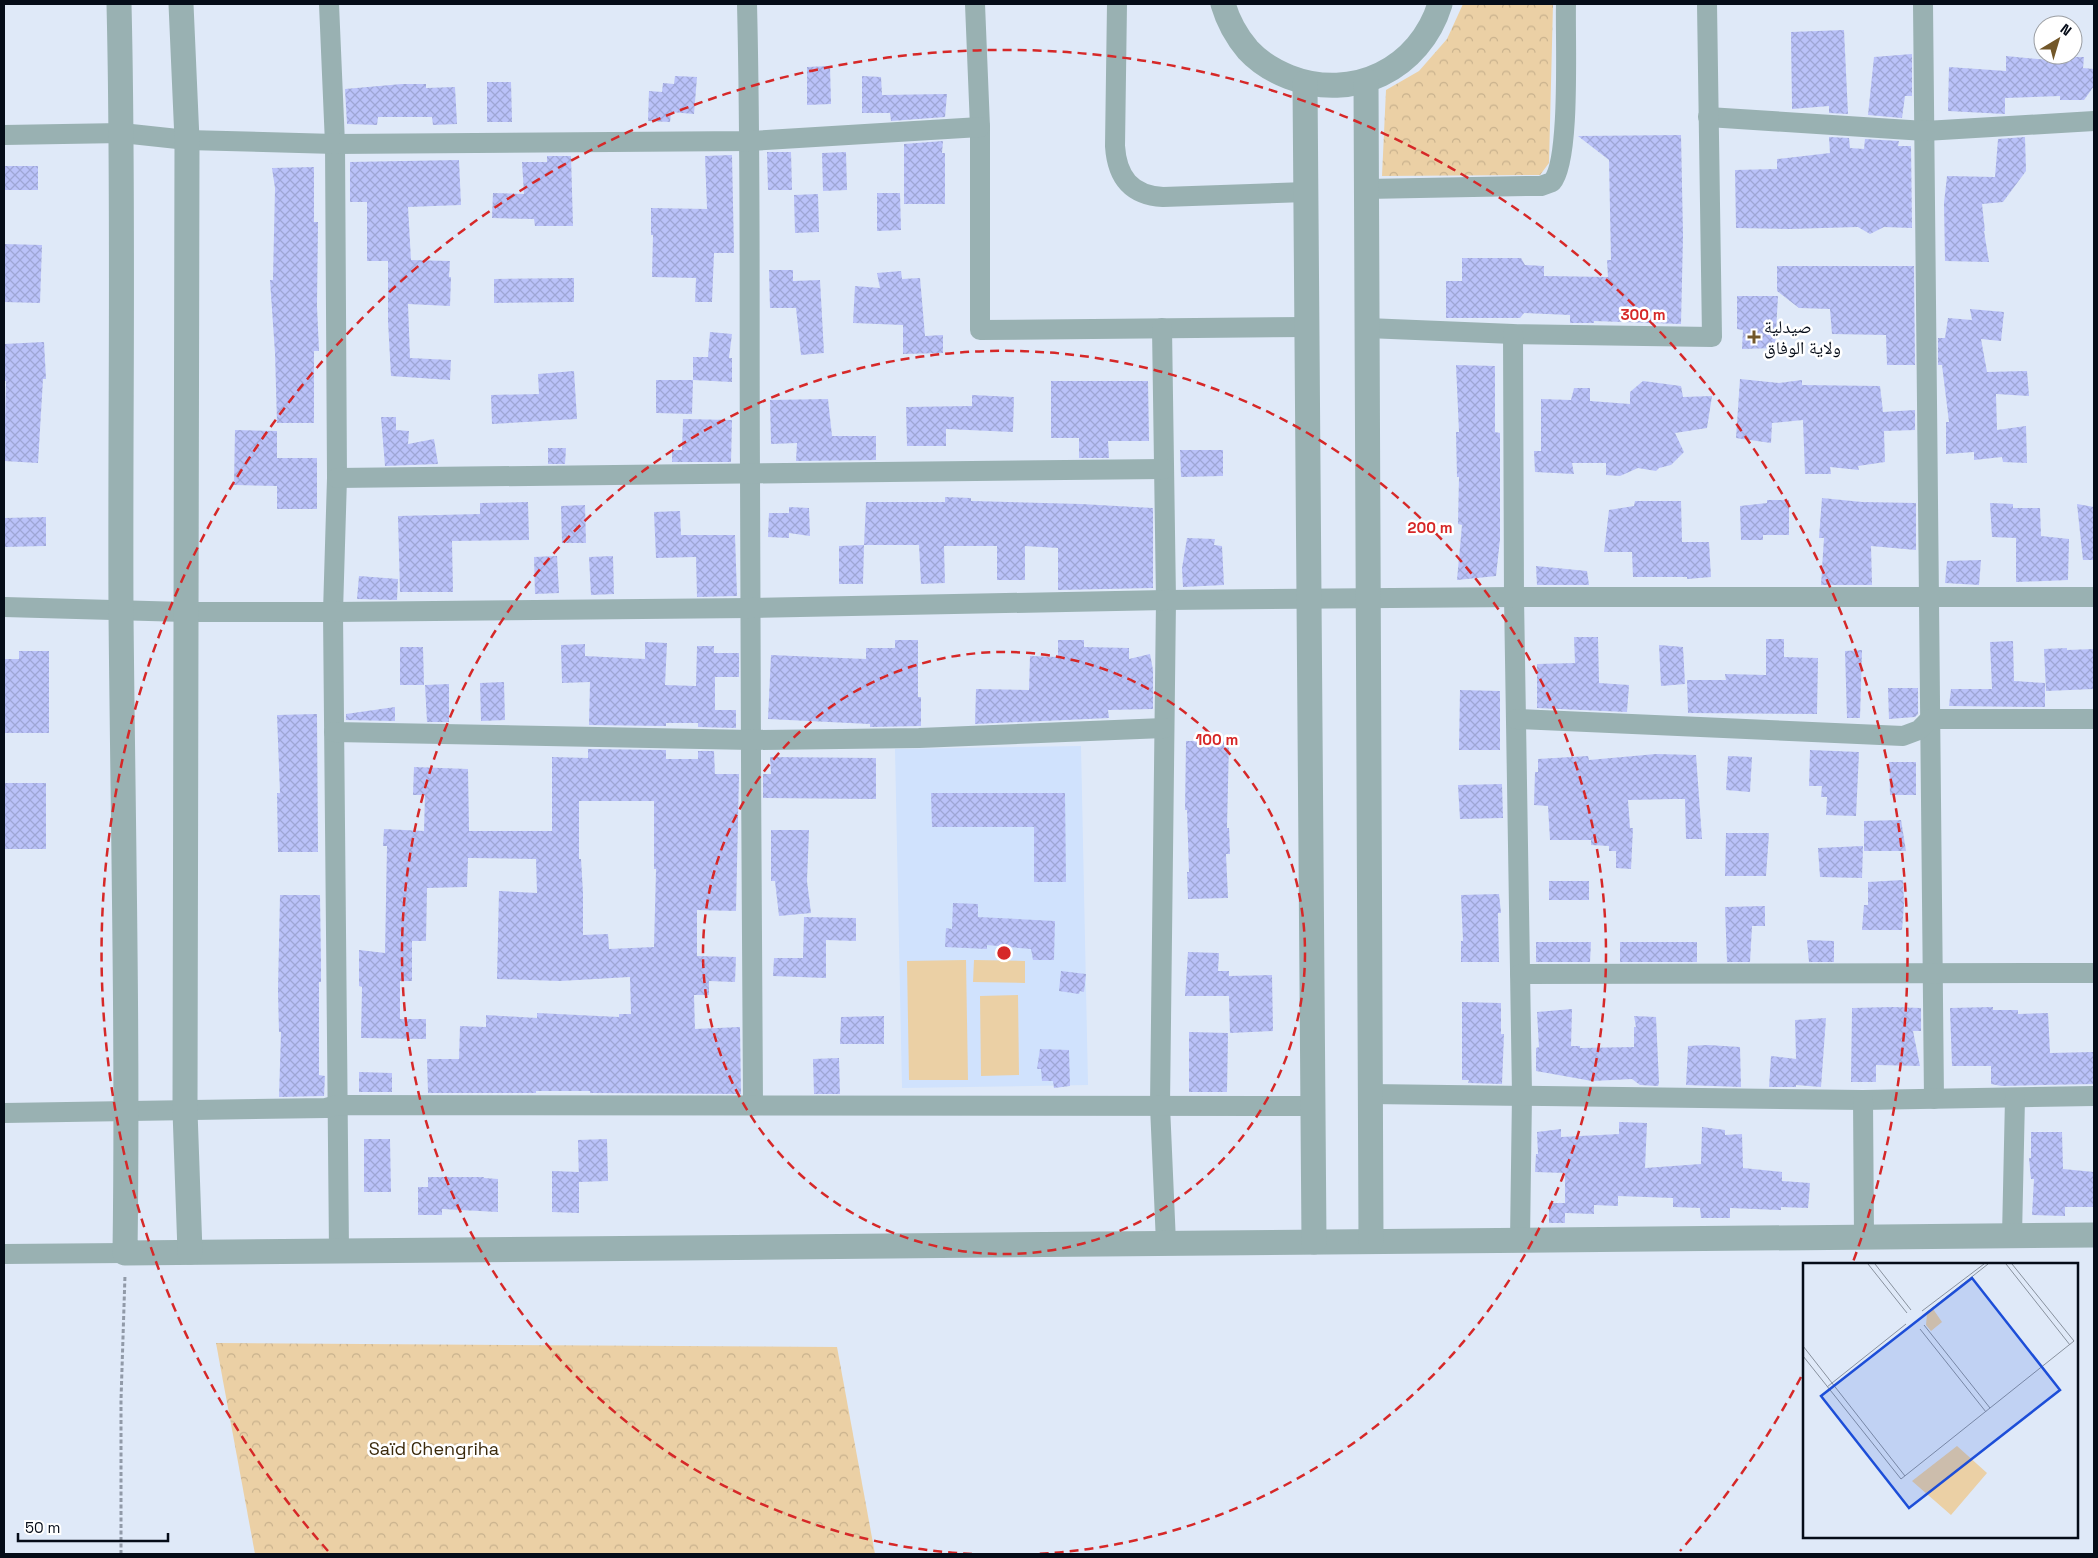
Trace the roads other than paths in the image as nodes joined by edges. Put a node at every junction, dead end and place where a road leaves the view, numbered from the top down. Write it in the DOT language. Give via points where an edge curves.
graph roads {
  1 [pos="119,4"];
  2 [pos="181,4"];
  3 [pos="330,4"];
  4 [pos="747,4"];
  5 [pos="975,4"];
  6 [pos="1116,4"];
  7 [pos="1223,4"];
  8 [pos="1440,4"];
  9 [pos="1566,4"];
  10 [pos="1707,4"];
  11 [pos="1923,4"];
  12 [pos="1366,81"];
  13 [pos="1305,83"];
  14 [pos="1708,116"];
  15 [pos="2094,121"];
  16 [pos="980,127"];
  17 [pos="1925,131"];
  18 [pos="122,133"];
  19 [pos="4,135"];
  20 [pos="186,140"];
  21 [pos="750,141"];
  22 [pos="335,144"];
  23 [pos="1366,189"];
  24 [pos="1306,192"];
  25 [pos="1307,327"];
  26 [pos="1162,328"];
  27 [pos="1367,328"];
  28 [pos="1513,334"];
  29 [pos="1164,469"];
  30 [pos="750,473"];
  31 [pos="337,478"];
  32 [pos="1929,596"];
  33 [pos="2094,596"];
  34 [pos="1514,597"];
  35 [pos="1368,599"];
  36 [pos="1166,600"];
  37 [pos="1309,600"];
  38 [pos="4,607"];
  39 [pos="750,608"];
  40 [pos="121,610"];
  41 [pos="185,612"];
  42 [pos="333,612"];
  43 [pos="1516,719"];
  44 [pos="1930,719"];
  45 [pos="2094,719"];
  46 [pos="1164,728"];
  47 [pos="334,732"];
  48 [pos="752,740"];
  49 [pos="1933,973"];
  50 [pos="2094,973"];
  51 [pos="1520,974"];
  52 [pos="1370,1094"];
  53 [pos="1522,1094"];
  54 [pos="2094,1096"];
  55 [pos="2015,1098"];
  56 [pos="1934,1099"];
  57 [pos="1863,1100"];
  58 [pos="337,1105"];
  59 [pos="752,1106"];
  60 [pos="1160,1106"];
  61 [pos="1313,1106"];
  62 [pos="185,1110"];
  63 [pos="127,1112"];
  64 [pos="4,1114"];
  65 [pos="2094,1235"];
  66 [pos="2012,1236"];
  67 [pos="1864,1237"];
  68 [pos="1520,1240"];
  69 [pos="1370,1241"];
  70 [pos="1314,1242"];
  71 [pos="1166,1243"];
  72 [pos="339,1251"];
  73 [pos="190,1252"];
  74 [pos="125,1253"];
  75 [pos="4,1254"];
  1 -- 18 [label="street"];
  2 -- 20 [label="street"];
  3 -- 22 [label="street"];
  4 -- 21 [label="street"];
  5 -- 16 [label="street"];
  6 -- 24 [label="street" via="1115,146 1119,170 1129,184 1145,194 1163,197"];
  7 -- 13 [label="street" via="1230,24 1248,50 1274,71"];
  8 -- 12 [label="street" via="1435,21 1418,47 1394,68"];
  9 -- 23 [label="street" via="1564,140 1559,172 1552,182 1541,186"];
  10 -- 14 [label="street"];
  11 -- 17 [label="street"];
  12 -- 13 [label="street" via="1335,86"];
  12 -- 23 [label="street"];
  13 -- 24 [label="street"];
  14 -- 17 [label="street"];
  14 -- 28 [label="street" via="1712,337"];
  15 -- 17 [label="street"];
  16 -- 21 [label="street"];
  16 -- 26 [label="street" via="980,330"];
  17 -- 32 [label="street"];
  18 -- 19 [label="street"];
  18 -- 20 [label="street"];
  18 -- 40 [label="street"];
  20 -- 22 [label="street"];
  20 -- 41 [label="street"];
  21 -- 22 [label="street"];
  21 -- 30 [label="street"];
  22 -- 31 [label="street"];
  23 -- 27 [label="street"];
  24 -- 25 [label="street"];
  25 -- 26 [label="street"];
  25 -- 37 [label="street"];
  26 -- 29 [label="street"];
  27 -- 28 [label="street"];
  27 -- 35 [label="street"];
  28 -- 34 [label="street"];
  29 -- 30 [label="street"];
  29 -- 36 [label="street"];
  30 -- 31 [label="street"];
  30 -- 39 [label="street"];
  31 -- 42 [label="street"];
  32 -- 33 [label="street"];
  32 -- 34 [label="street"];
  32 -- 44 [label="street"];
  34 -- 35 [label="street"];
  34 -- 43 [label="street"];
  35 -- 37 [label="street"];
  35 -- 52 [label="street"];
  36 -- 37 [label="street"];
  36 -- 39 [label="street"];
  36 -- 46 [label="street"];
  37 -- 61 [label="street"];
  38 -- 40 [label="street"];
  39 -- 42 [label="street"];
  39 -- 48 [label="street"];
  40 -- 41 [label="street"];
  40 -- 63 [label="street"];
  41 -- 42 [label="street"];
  41 -- 62 [label="street"];
  42 -- 47 [label="street"];
  43 -- 44 [label="street" via="1903,736 1919,730"];
  43 -- 51 [label="street"];
  44 -- 45 [label="street"];
  44 -- 49 [label="street"];
  46 -- 48 [label="street" via="919,738"];
  46 -- 60 [label="street"];
  47 -- 48 [label="street"];
  47 -- 58 [label="street"];
  48 -- 59 [label="street"];
  49 -- 50 [label="street"];
  49 -- 51 [label="street"];
  49 -- 56 [label="street"];
  51 -- 53 [label="street"];
  52 -- 53 [label="street"];
  52 -- 69 [label="street"];
  53 -- 57 [label="street"];
  53 -- 68 [label="street"];
  54 -- 55 [label="street"];
  55 -- 56 [label="street"];
  55 -- 66 [label="street"];
  56 -- 57 [label="street"];
  57 -- 67 [label="street"];
  58 -- 59 [label="street"];
  58 -- 62 [label="street" via="326,1108"];
  58 -- 72 [label="street"];
  59 -- 60 [label="street"];
  60 -- 61 [label="street"];
  60 -- 71 [label="street"];
  61 -- 70 [label="street"];
  62 -- 63 [label="street"];
  62 -- 73 [label="street"];
  63 -- 64 [label="street"];
  63 -- 74 [label="street"];
  65 -- 66 [label="street"];
  66 -- 67 [label="street"];
  67 -- 68 [label="street"];
  68 -- 69 [label="street"];
  69 -- 70 [label="street"];
  70 -- 71 [label="street"];
  71 -- 72 [label="street"];
  72 -- 73 [label="street"];
  73 -- 74 [label="street"];
  74 -- 75 [label="street"];
}
